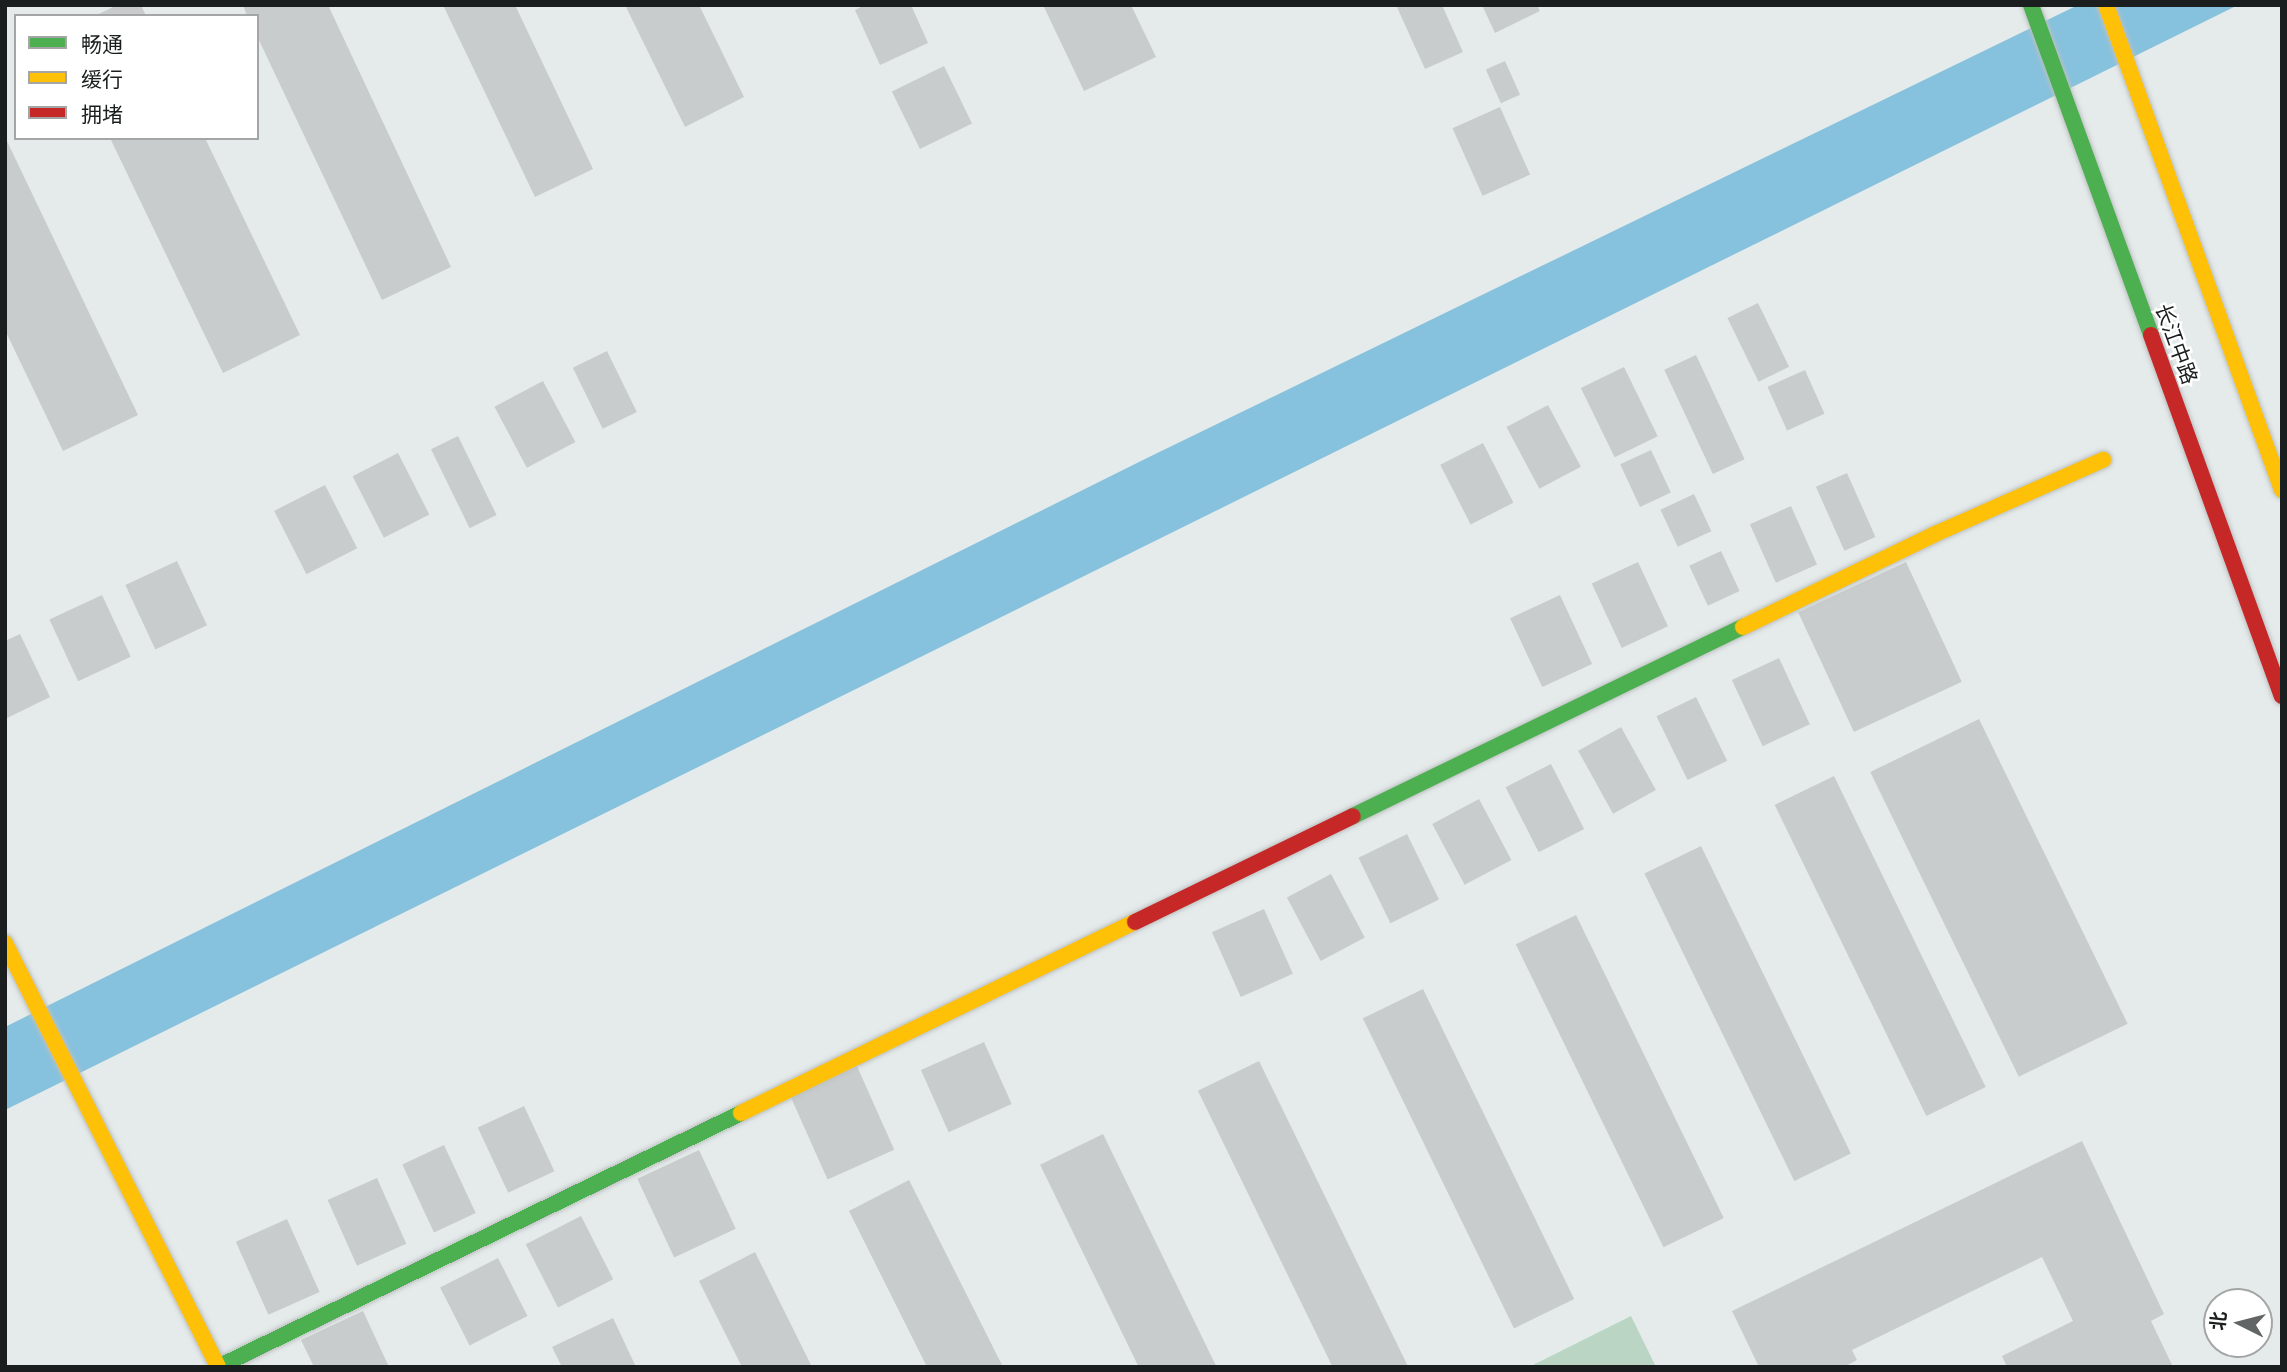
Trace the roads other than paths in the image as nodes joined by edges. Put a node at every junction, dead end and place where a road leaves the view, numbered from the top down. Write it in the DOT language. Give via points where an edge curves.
graph roads {
  1 [pos="2031,5"];
  2 [pos="2106,5"];
  3 [pos="2103,460"];
  4 [pos="2282,490"];
  5 [pos="2282,696"];
  6 [pos="9,950"];
  7 [pos="218,1367"];
  1 -- 5 [label="street, 长江中路"];
  2 -- 4 [label="street"];
  3 -- 7 [label="street" via="1936,534"];
  6 -- 7 [label="street"];
}
